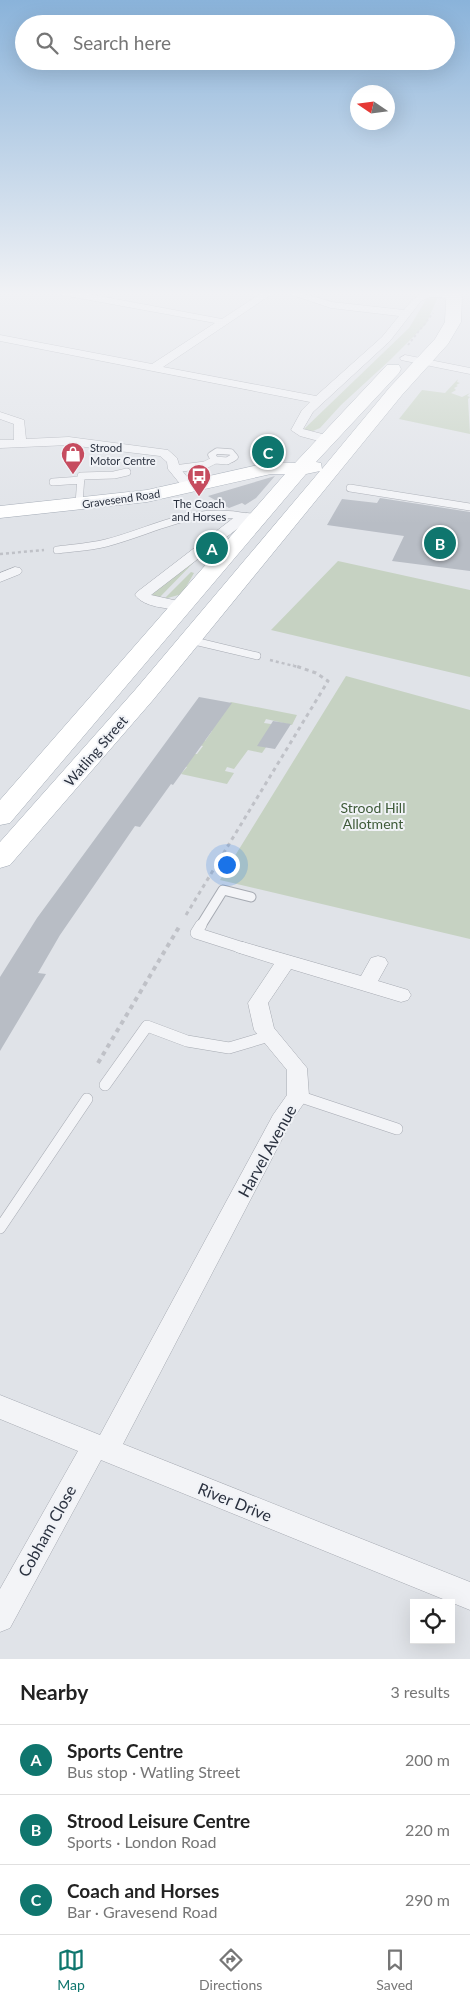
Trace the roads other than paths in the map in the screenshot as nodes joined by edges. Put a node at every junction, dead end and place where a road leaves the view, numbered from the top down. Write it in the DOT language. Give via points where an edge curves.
graph roads {
  1 [pos="161,369"];
  2 [pos="352,369"];
  3 [pos="394,369"];
  4 [pos="405,369"];
  5 [pos="417,369"];
  6 [pos="318,400"];
  7 [pos="363,400"];
  8 [pos="0,415"];
  9 [pos="20,441"];
  10 [pos="339,441"];
  11 [pos="0,444"];
  12 [pos="215,460"];
  13 [pos="174,469"];
  14 [pos="300,469"];
  15 [pos="127,472"];
  16 [pos="81,480"];
  17 [pos="53,482"];
  18 [pos="189,487"];
  19 [pos="350,488"];
  20 [pos="79,504"];
  21 [pos="470,506"];
  22 [pos="0,512"];
  23 [pos="253,517"];
  24 [pos="283,529"];
  25 [pos="57,550"];
  26 [pos="15,571"];
  27 [pos="0,578"];
  28 [pos="182,606"];
  29 [pos="190,640"];
  30 [pos="257,656"];
  31 [pos="94,709"];
  32 [pos="0,817"];
  33 [pos="0,859"];
  34 [pos="250,897"];
  35 [pos="243,948"];
  36 [pos="286,961"];
  37 [pos="378,963"];
  38 [pos="366,985"];
  39 [pos="401,995"];
  40 [pos="269,1036"];
  41 [pos="105,1085"];
  42 [pos="298,1096"];
  43 [pos="87,1099"];
  44 [pos="397,1129"];
  45 [pos="0,1228"];
  46 [pos="0,1407"];
  47 [pos="101,1447"];
  48 [pos="470,1596"];
  49 [pos="0,1618"];
  1 -- 6 [label="street"];
  2 -- 6 [label="street"];
  3 -- 7 [label="main road"];
  4 -- 7 [label="main road"];
  5 -- 10 [label="main road" via="396,391 364,412"];
  6 -- 10 [label="street" via="304,415 297,429 304,434"];
  7 -- 10 [label="main road"];
  8 -- 9 [label="street" via="20,422"];
  9 -- 11 [label="street"];
  9 -- 13 [label="street" via="69,441 164,453 173,461"];
  10 -- 14 [label="main road" via="318,466"];
  10 -- 24 [label="main road, Watling Street" via="330,472"];
  12 -- 13 [label="lane" via="205,465"];
  13 -- 18 [label="street"];
  14 -- 18 [label="main road, Gravesend Road" via="271,468"];
  14 -- 23 [label="main road, Watling Street"];
  15 -- 16 [label="lane" via="81,476"];
  16 -- 17 [label="lane"];
  16 -- 20 [label="lane"];
  18 -- 20 [label="main road, Gravesend Road" via="155,495"];
  19 -- 21 [label="lane"];
  20 -- 22 [label="main road, Gravesend Road"];
  23 -- 25 [label="lane" via="217,511 199,513 103,544"];
  23 -- 28 [label="main road, Watling Street"];
  23 -- 28 [label="street, Watling Street" via="239,520 142,595 148,600"];
  24 -- 28 [label="main road, Watling Street" via="256,544 202,607"];
  24 -- 29 [label="main road, Watling Street"];
  26 -- 27 [label="street"];
  28 -- 31 [label="main road, Watling Street"];
  29 -- 30 [label="lane"];
  29 -- 31 [label="main road, Watling Street" via="168,642 129,688"];
  29 -- 33 [label="main road, Watling Street"];
  31 -- 32 [label="main road, Watling Street"];
  34 -- 35 [label="lane" via="223,890 196,933"];
  35 -- 36 [label="street"];
  36 -- 38 [label="street"];
  36 -- 40 [label="street, Harvel Avenue" via="258,1003 264,1030"];
  37 -- 38 [label="street"];
  38 -- 39 [label="street"];
  40 -- 41 [label="lane" via="229,1048 187,1041 147,1026"];
  40 -- 42 [label="street, Harvel Avenue" via="297,1068"];
  42 -- 44 [label="lane"];
  42 -- 47 [label="street, Harvel Avenue" via="284,1115"];
  43 -- 45 [label="lane"];
  46 -- 47 [label="street, River Drive"];
  47 -- 48 [label="street, River Drive"];
  47 -- 49 [label="street, Cobham Close"];
}
